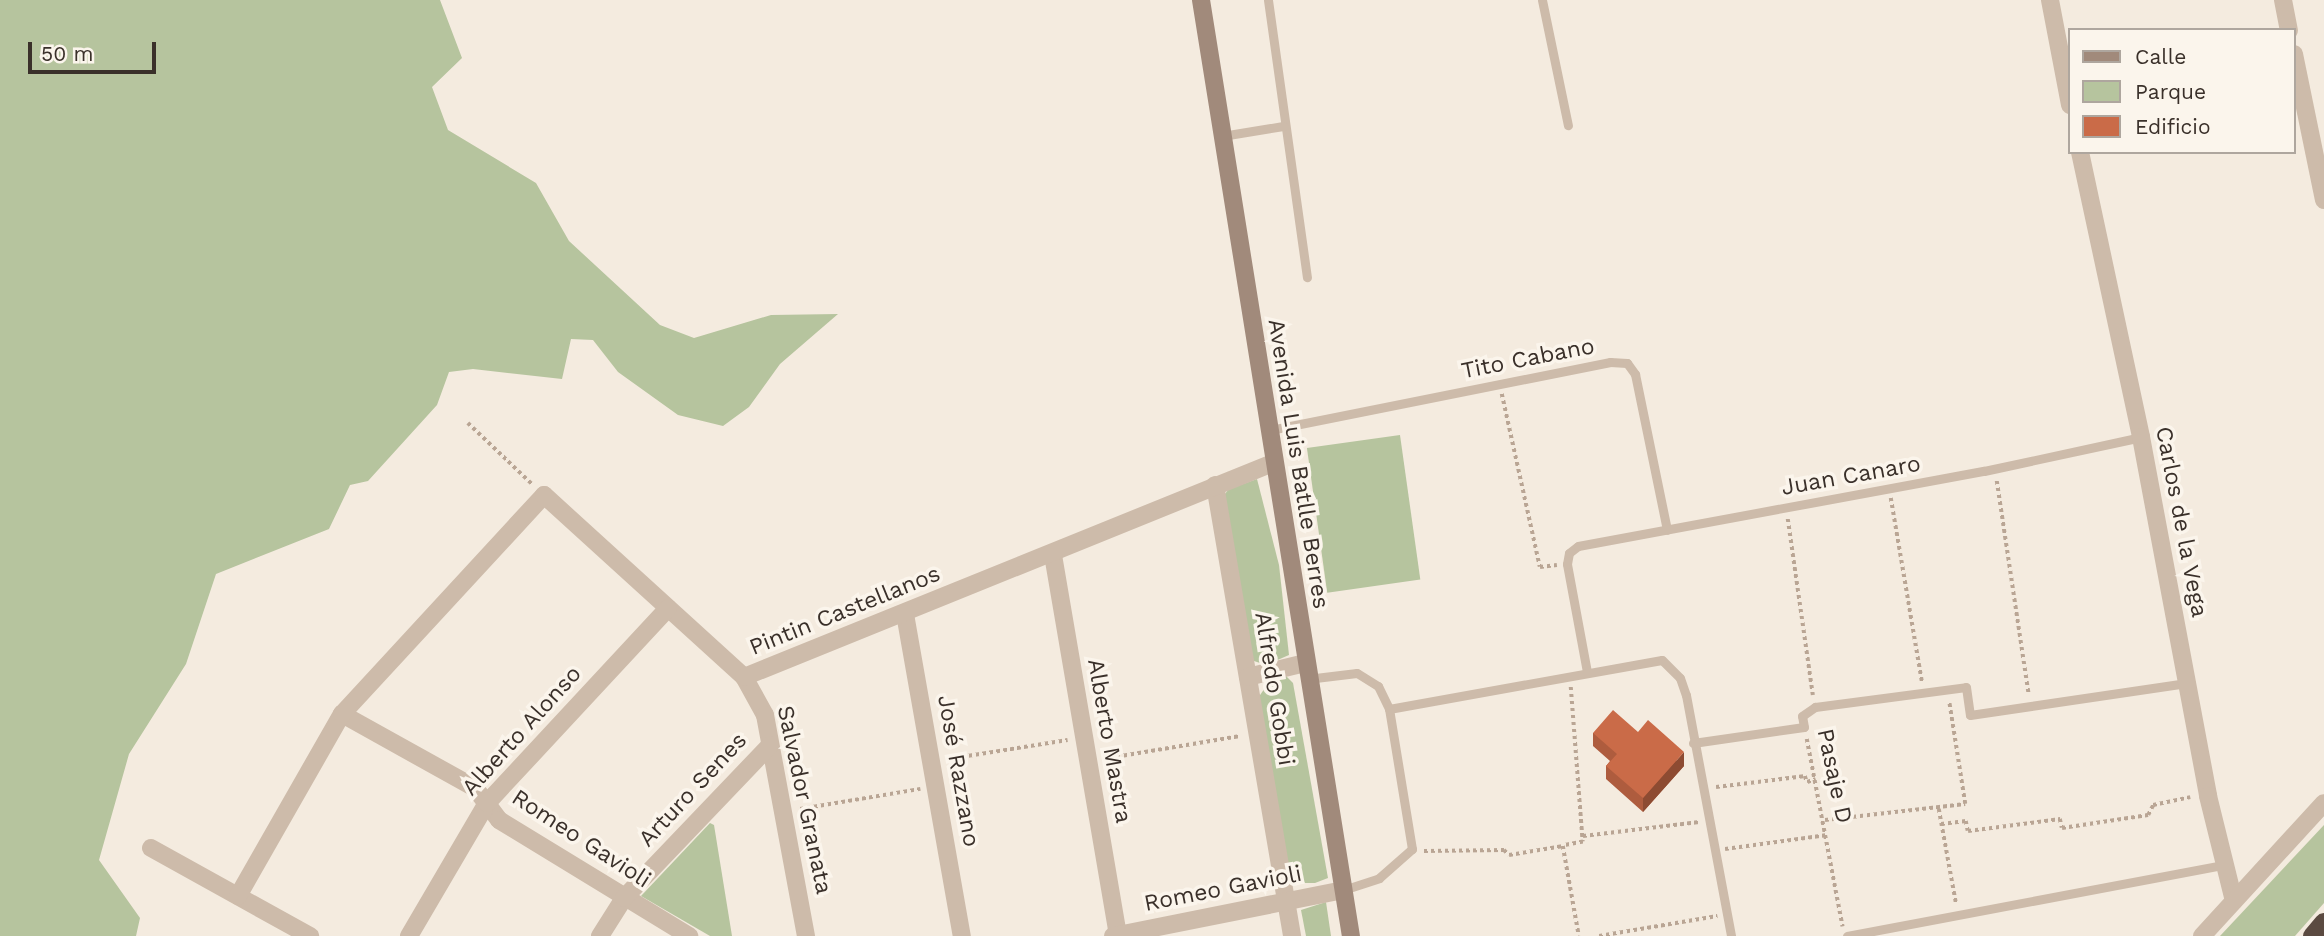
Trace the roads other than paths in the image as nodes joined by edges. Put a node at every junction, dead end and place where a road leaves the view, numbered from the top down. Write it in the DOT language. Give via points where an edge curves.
graph roads {
  1 [pos="1201,0"];
  2 [pos="1268,0"];
  3 [pos="1542,0"];
  4 [pos="2050,0"];
  5 [pos="2283,0"];
  6 [pos="2289,28"];
  7 [pos="2296,64"];
  8 [pos="2068,94"];
  9 [pos="1568,125"];
  10 [pos="1283,126"];
  11 [pos="1222,135"];
  12 [pos="2080,154"];
  13 [pos="2324,200"];
  14 [pos="1307,276"];
  15 [pos="1268,430"];
  16 [pos="2141,437"];
  17 [pos="1273,463"];
  18 [pos="1215,485"];
  19 [pos="1667,530"];
  20 [pos="1053,555"];
  21 [pos="668,608"];
  22 [pos="905,614"];
  23 [pos="1306,671"];
  24 [pos="1587,672"];
  25 [pos="744,677"];
  26 [pos="1248,677"];
  27 [pos="2187,683"];
  28 [pos="1389,709"];
  29 [pos="342,714"];
  30 [pos="1693,743"];
  31 [pos="770,745"];
  32 [pos="487,803"];
  33 [pos="2324,803"];
  34 [pos="151,848"];
  35 [pos="2222,865"];
  36 [pos="1343,890"];
  37 [pos="238,896"];
  38 [pos="624,898"];
  39 [pos="1286,901"];
  40 [pos="2234,901"];
  41 [pos="2324,923"];
  42 [pos="310,936"];
  43 [pos="409,936"];
  44 [pos="600,936"];
  45 [pos="689,936"];
  46 [pos="806,936"];
  47 [pos="962,936"];
  48 [pos="1116,936"];
  49 [pos="1292,936"];
  50 [pos="1351,936"];
  51 [pos="1731,936"];
  52 [pos="1845,936"];
  53 [pos="2202,936"];
  54 [pos="2313,936"];
  1 -- 11 [label="main road, Avenida Luis Batlle Berres"];
  2 -- 10 [label="lane"];
  3 -- 9 [label="lane"];
  4 -- 8 [label="street"];
  5 -- 6 [label="street"];
  7 -- 13 [label="street"];
  10 -- 11 [label="lane"];
  10 -- 14 [label="lane"];
  11 -- 15 [label="main road, Avenida Luis Batlle Berres"];
  12 -- 16 [label="street, Carlos de la Vega"];
  15 -- 17 [label="main road, Avenida Luis Batlle Berres"];
  15 -- 19 [label="lane, Tito Cabano" via="1627,363 1635,374"];
  16 -- 19 [label="lane, Juan Canaro"];
  16 -- 27 [label="street, Carlos de la Vega"];
  17 -- 18 [label="street, Pintin Castellanos"];
  17 -- 23 [label="main road, Avenida Luis Batlle Berres"];
  18 -- 20 [label="street, Pintin Castellanos"];
  18 -- 26 [label="street, Alfredo Gobbi"];
  19 -- 24 [label="lane, Juan Canaro" via="1569,552 1567,564"];
  20 -- 22 [label="street, Pintin Castellanos"];
  20 -- 48 [label="street, Alberto Mastra"];
  21 -- 25 [label="street, Pintin Castellanos"];
  21 -- 29 [label="street, Pintin Castellanos" via="544,495"];
  21 -- 32 [label="street, Alberto Alonso"];
  22 -- 25 [label="street, Pintin Castellanos"];
  22 -- 47 [label="street, José Razzano"];
  23 -- 26 [label="street"];
  23 -- 28 [label="lane" via="1357,673 1378,686"];
  23 -- 36 [label="main road, Avenida Luis Batlle Berres"];
  24 -- 28 [label="lane"];
  24 -- 30 [label="lane" via="1662,660 1680,678"];
  25 -- 31 [label="street, Salvador Granata" via="765,715"];
  26 -- 39 [label="street, Alfredo Gobbi"];
  27 -- 30 [label="lane, Pasaje D" via="1970,715 1966,687 1924,692 1815,707 1802,716 1804,727"];
  27 -- 35 [label="street, Carlos de la Vega"];
  28 -- 36 [label="lane" via="1412,849 1379,878"];
  29 -- 32 [label="street, Romeo Gavioli" via="475,788"];
  29 -- 37 [label="street"];
  30 -- 51 [label="lane"];
  31 -- 38 [label="street, Arturo Senes"];
  31 -- 46 [label="street, Salvador Granata"];
  32 -- 38 [label="street, Romeo Gavioli" via="499,820"];
  32 -- 43 [label="street, Alberto Alonso"];
  33 -- 40 [label="street"];
  34 -- 37 [label="street"];
  35 -- 40 [label="street, Carlos de la Vega"];
  35 -- 52 [label="lane"];
  36 -- 39 [label="street, Romeo Gavioli"];
  36 -- 50 [label="main road, Avenida Luis Batlle Berres"];
  37 -- 42 [label="street"];
  38 -- 44 [label="street, Arturo Senes"];
  38 -- 45 [label="street, Romeo Gavioli"];
  39 -- 48 [label="street, Romeo Gavioli"];
  39 -- 49 [label="street, Alfredo Gobbi"];
  40 -- 53 [label="street"];
  41 -- 54 [label="highway"];
}
